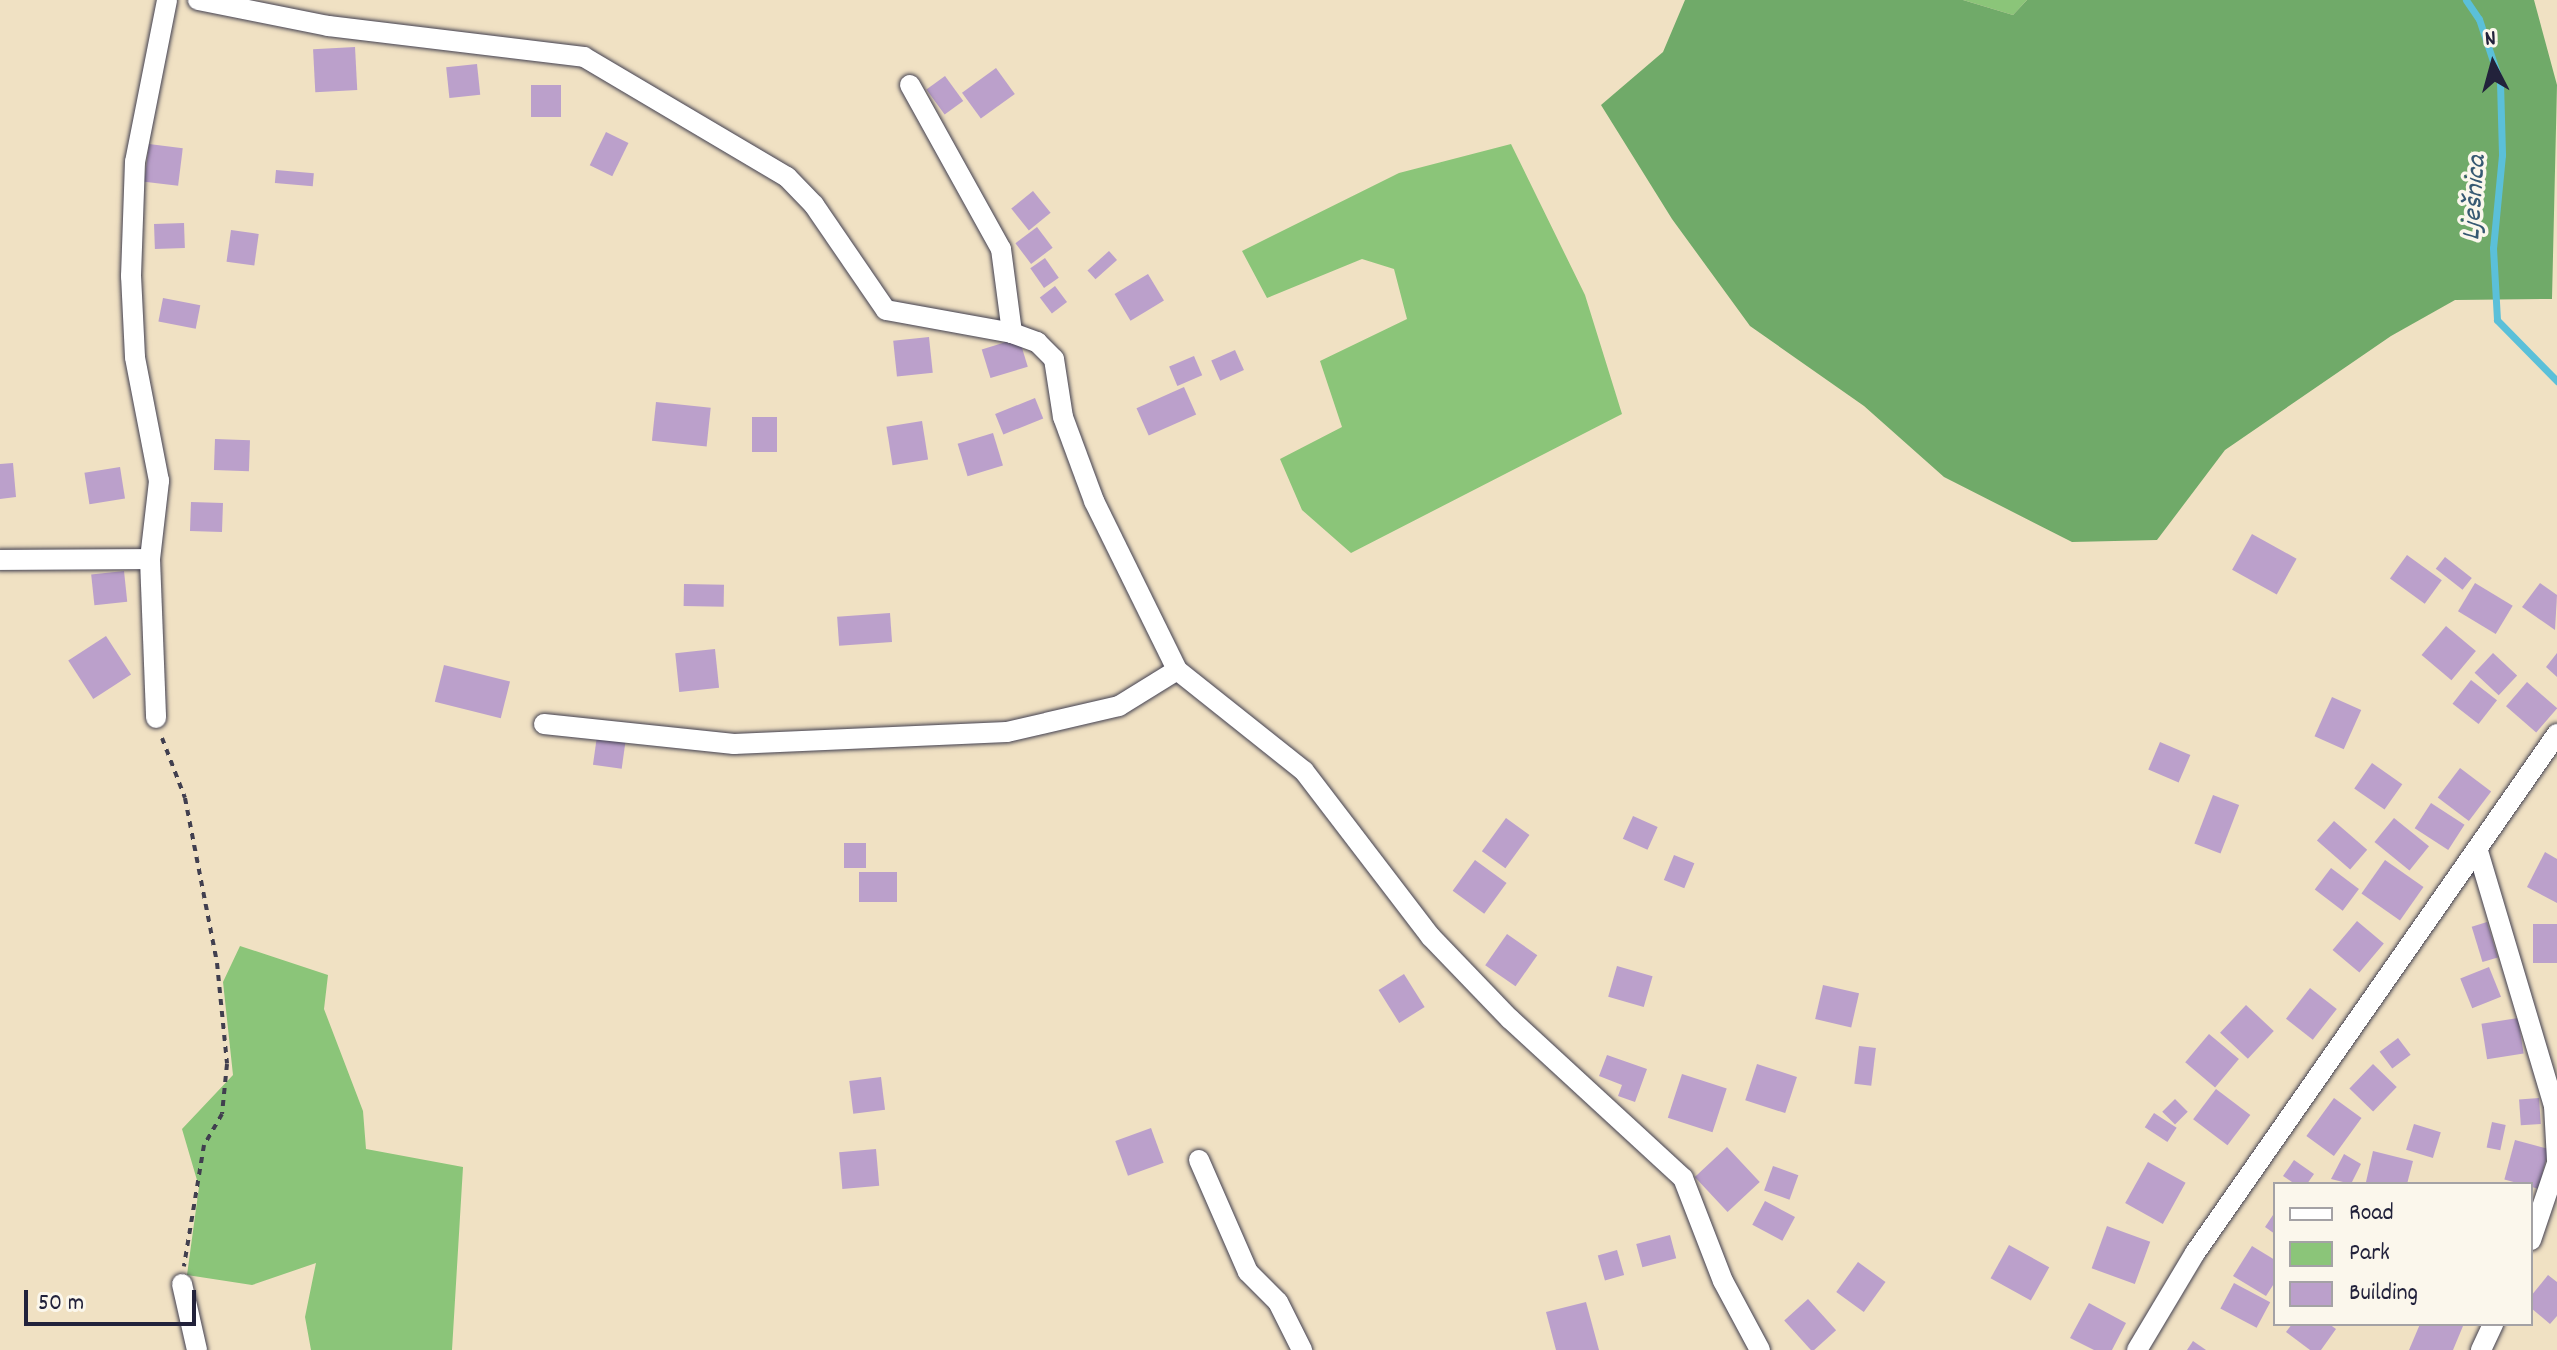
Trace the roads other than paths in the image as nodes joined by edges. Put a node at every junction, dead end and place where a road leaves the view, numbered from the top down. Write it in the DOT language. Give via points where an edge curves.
graph roads {
  1 [pos="167,0"];
  2 [pos="198,0"];
  3 [pos="910,85"];
  4 [pos="1012,333"];
  5 [pos="150,559"];
  6 [pos="0,560"];
  7 [pos="1177,670"];
  8 [pos="156,718"];
  9 [pos="544,724"];
  10 [pos="2557,734"];
  11 [pos="2478,851"];
  12 [pos="1199,1160"];
  13 [pos="2557,1161"];
  14 [pos="2533,1234"];
  15 [pos="182,1284"];
  16 [pos="2492,1326"];
  17 [pos="197,1350"];
  18 [pos="1302,1350"];
  19 [pos="1760,1350"];
  20 [pos="2137,1350"];
  21 [pos="2481,1350"];
  1 -- 5 [label="street" via="135,162 131,276 135,357 159,481"];
  2 -- 4 [label="street" via="328,26 584,57 787,177 814,205 886,310"];
  3 -- 4 [label="street" via="1001,249"];
  4 -- 7 [label="street" via="1037,342 1054,359 1063,417 1094,501"];
  5 -- 6 [label="street"];
  5 -- 8 [label="street"];
  7 -- 9 [label="street" via="1119,706 1007,732 734,744"];
  7 -- 19 [label="street" via="1304,771 1431,937 1510,1019 1683,1178 1723,1281"];
  10 -- 11 [label="street"];
  11 -- 13 [label="street" via="2554,1106"];
  11 -- 20 [label="street" via="2195,1253"];
  12 -- 18 [label="street" via="1248,1272 1278,1302"];
  13 -- 14 [label="street"];
  15 -- 17 [label="street"];
  16 -- 21 [label="street"];
}
